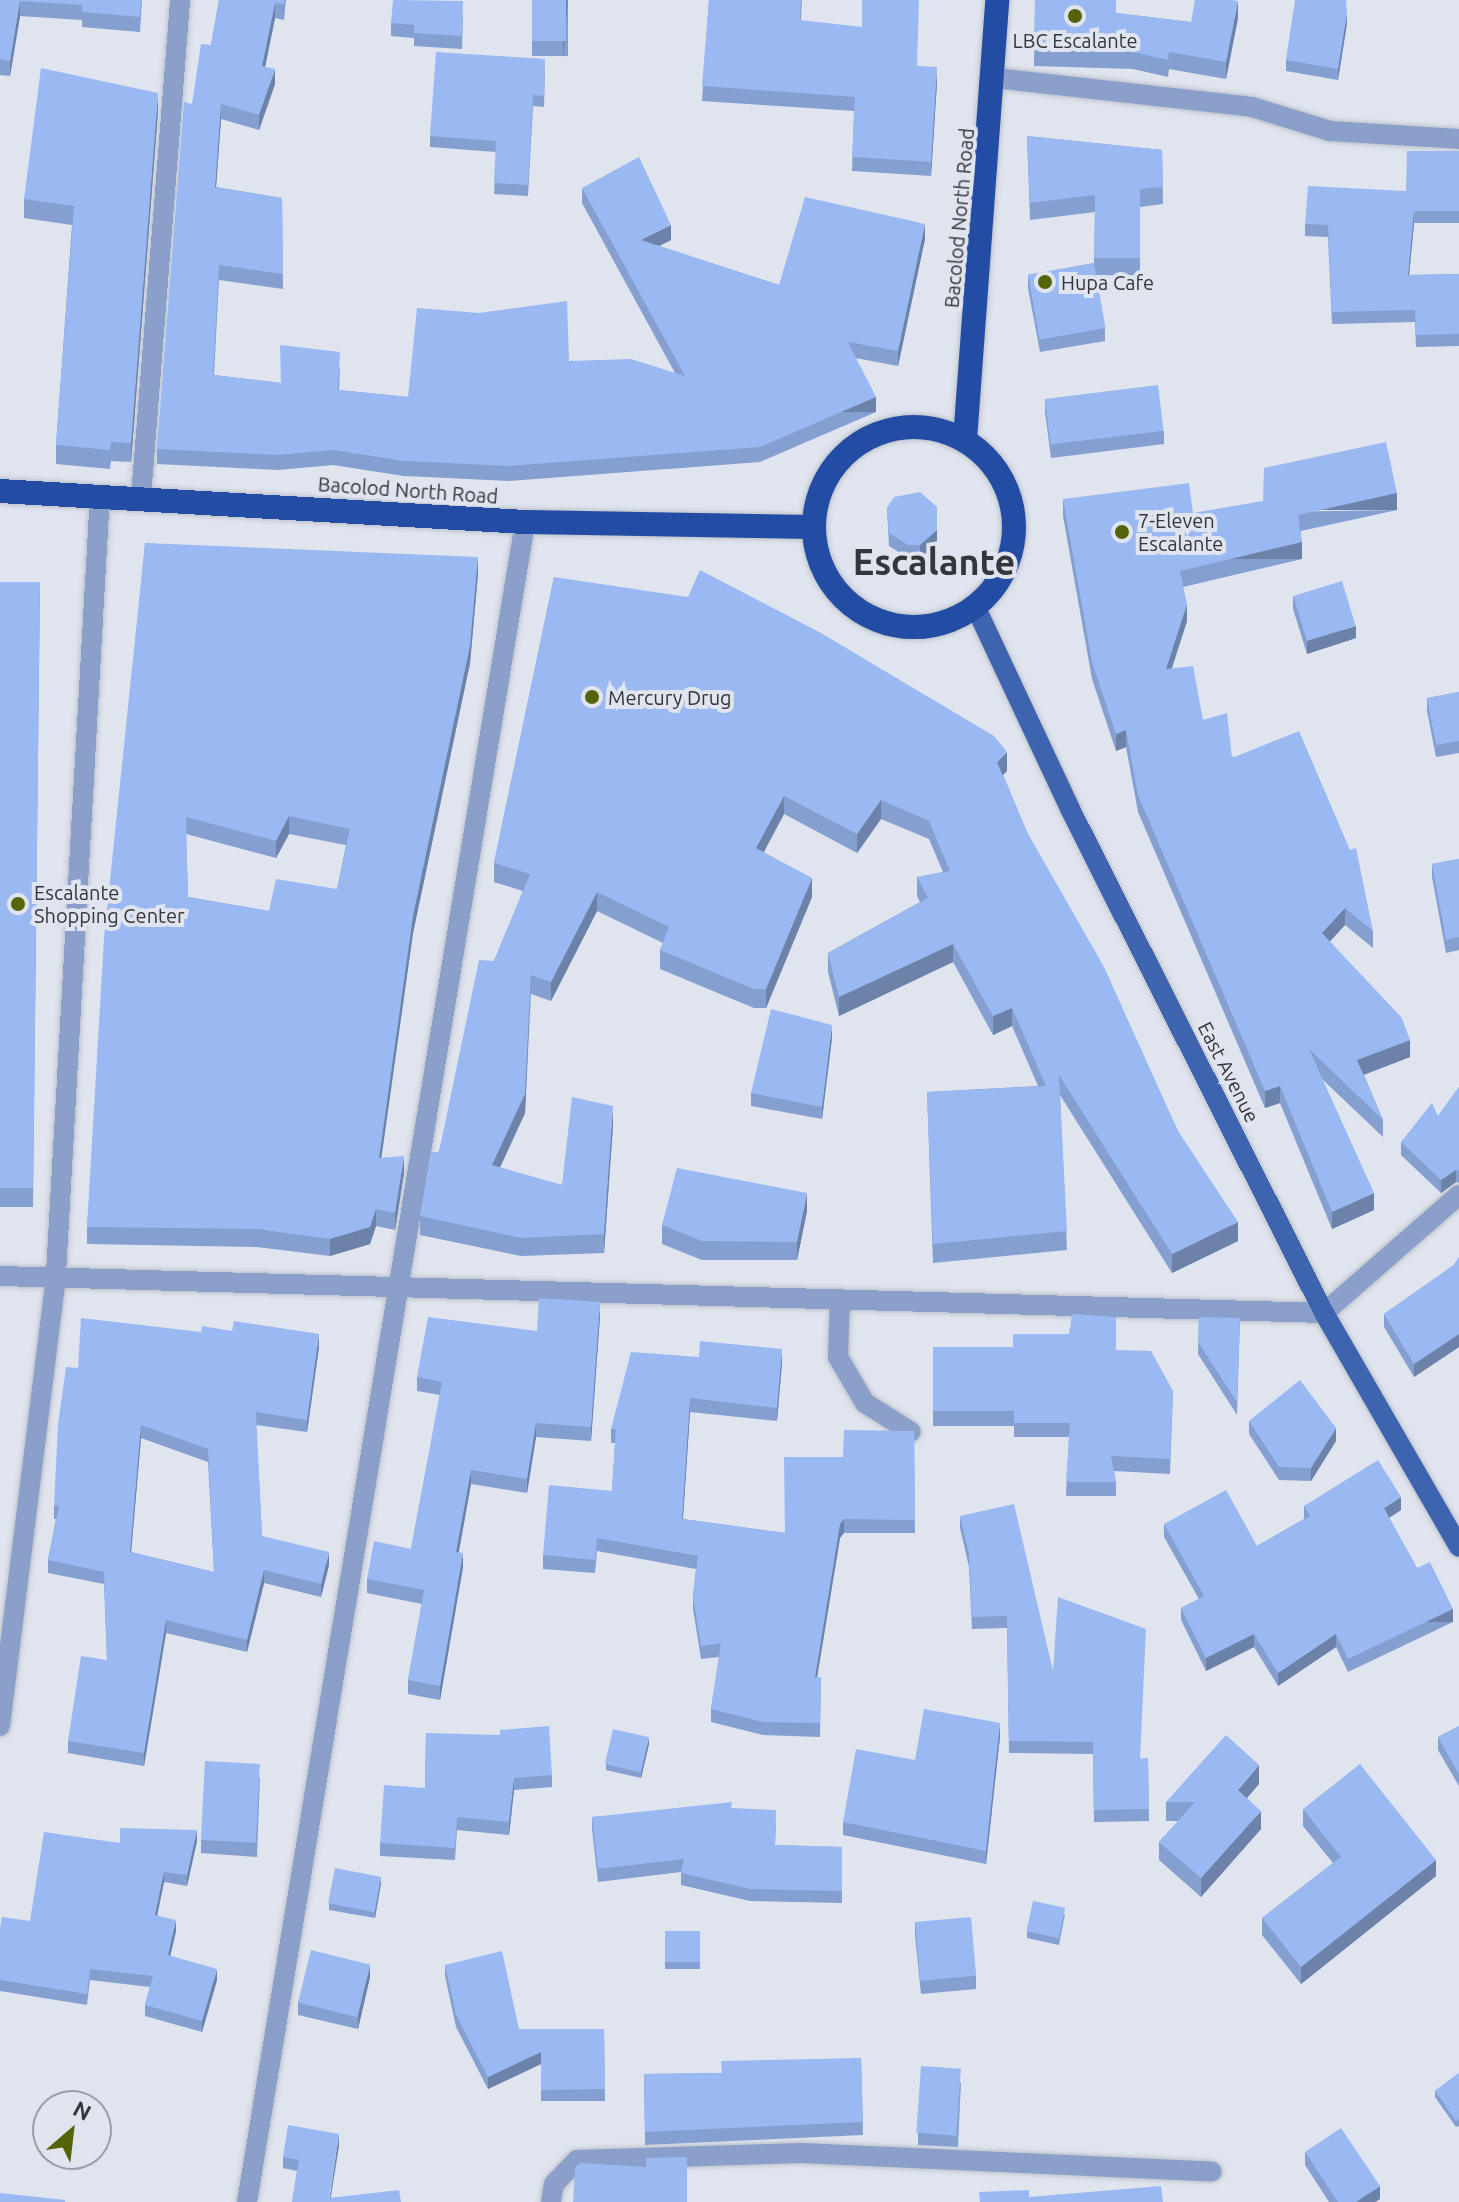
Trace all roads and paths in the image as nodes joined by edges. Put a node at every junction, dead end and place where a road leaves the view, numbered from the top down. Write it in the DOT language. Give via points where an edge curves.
graph roads {
  1 [pos="180,0"];
  2 [pos="997,0"];
  3 [pos="995,78"];
  4 [pos="1459,139"];
  5 [pos="965,440"];
  6 [pos="0,491"];
  7 [pos="100,495"];
  8 [pos="141,497"];
  9 [pos="525,522"];
  10 [pos="813,527"];
  11 [pos="976,608"];
  12 [pos="1459,1195"];
  13 [pos="56,1274"];
  14 [pos="0,1276"];
  15 [pos="401,1286"];
  16 [pos="840,1299"];
  17 [pos="1324,1313"];
  18 [pos="911,1432"];
  19 [pos="1459,1547"];
  20 [pos="0,1726"];
  21 [pos="1212,2172"];
  22 [pos="247,2202"];
  23 [pos="551,2202"];
  1 -- 8 [label="street"];
  2 -- 3 [label="highway, Bacolod North Road"];
  3 -- 4 [label="street" via="1252,107 1330,131"];
  3 -- 5 [label="highway, Bacolod North Road"];
  5 -- 10 [label="highway" via="931,428 896,428 863,440 836,462 819,492"];
  5 -- 11 [label="highway" via="990,461 1008,489 1015,521 1012,554 998,584"];
  6 -- 7 [label="highway, Bacolod North Road"];
  7 -- 8 [label="highway, Bacolod North Road"];
  7 -- 13 [label="street"];
  8 -- 9 [label="highway, Bacolod North Road"];
  9 -- 10 [label="highway, Bacolod North Road"];
  9 -- 15 [label="street"];
  10 -- 11 [label="highway" via="818,559 832,587 856,610 884,624 916,629 948,623"];
  11 -- 17 [label="main road, East Avenue" via="1070,809"];
  12 -- 17 [label="street"];
  13 -- 14 [label="street"];
  13 -- 15 [label="street"];
  13 -- 20 [label="street"];
  15 -- 16 [label="street"];
  15 -- 22 [label="street"];
  16 -- 17 [label="street"];
  16 -- 18 [label="street" via="838,1357 865,1403"];
  17 -- 19 [label="main road, East Avenue"];
  21 -- 23 [label="street" via="801,2153 577,2160 554,2184"];
}
